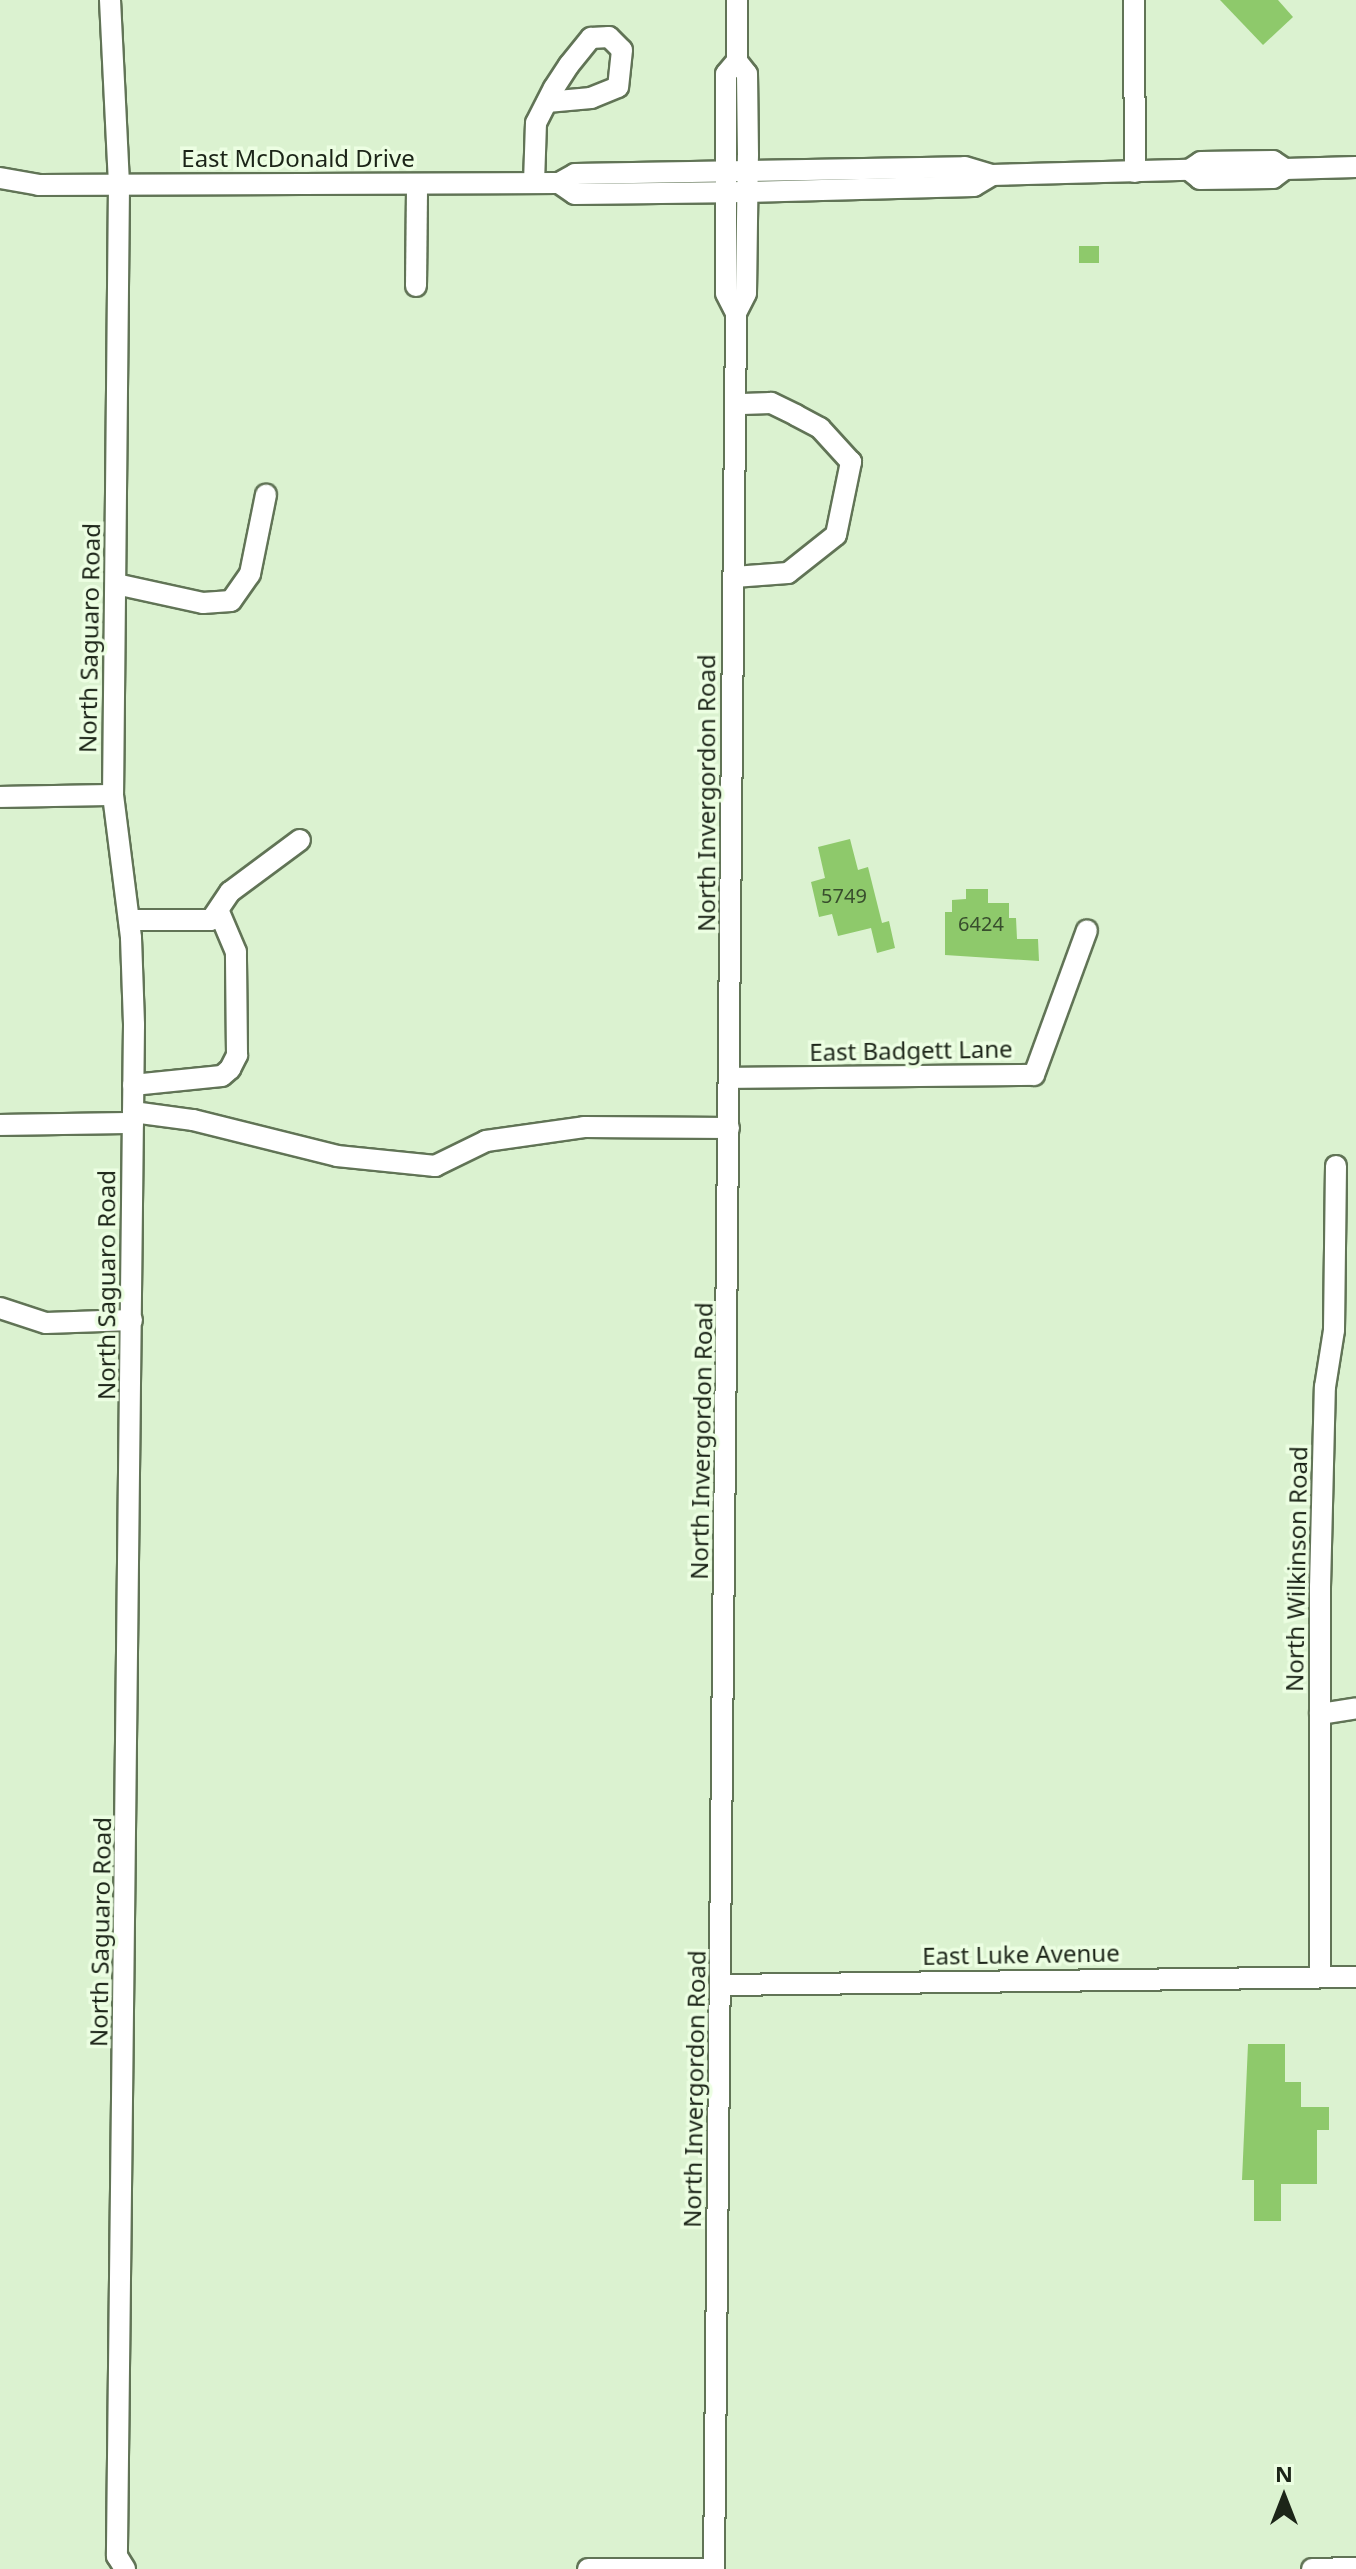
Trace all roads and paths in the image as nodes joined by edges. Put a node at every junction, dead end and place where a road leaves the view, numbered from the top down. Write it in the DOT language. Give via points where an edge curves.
graph roads {
  1 [pos="110,0"];
  2 [pos="737,0"];
  3 [pos="1134,0"];
  4 [pos="547,102"];
  5 [pos="1356,167"];
  6 [pos="1135,172"];
  7 [pos="0,178"];
  8 [pos="736,182"];
  9 [pos="534,183"];
  10 [pos="417,184"];
  11 [pos="38,185"];
  12 [pos="119,185"];
  13 [pos="0,193"];
  14 [pos="416,286"];
  15 [pos="735,404"];
  16 [pos="266,495"];
  17 [pos="734,577"];
  18 [pos="116,584"];
  19 [pos="113,795"];
  20 [pos="0,797"];
  21 [pos="300,840"];
  22 [pos="219,912"];
  23 [pos="129,920"];
  24 [pos="1087,930"];
  25 [pos="730,1078"];
  26 [pos="133,1085"];
  27 [pos="133,1118"];
  28 [pos="0,1125"];
  29 [pos="729,1128"];
  30 [pos="1336,1166"];
  31 [pos="0,1308"];
  32 [pos="132,1320"];
  33 [pos="1356,1708"];
  34 [pos="1320,1714"];
  35 [pos="1320,1974"];
  36 [pos="1356,1977"];
  37 [pos="722,1985"];
  38 [pos="1356,2568"];
  39 [pos="125,2569"];
  40 [pos="588,2569"];
  41 [pos="714,2569"];
  42 [pos="1312,2569"];
  1 -- 12 [label="street, North Saguaro Road"];
  2 -- 8 [label="street, North Invergordon Road" via="737,61 747,74"];
  3 -- 6 [label="street"];
  4 -- 9 [label="street" via="533,140"];
  5 -- 6 [label="street, East McDonald Drive" via="1285,169 1273,178 1200,179 1189,170"];
  6 -- 8 [label="street, East McDonald Drive" via="992,175 965,167"];
  7 -- 11 [label="street, East McDonald Drive"];
  8 -- 9 [label="street, East McDonald Drive" via="575,174 559,183"];
  8 -- 15 [label="street, North Invergordon Road" via="726,293 736,313"];
  9 -- 10 [label="street, East McDonald Drive"];
  10 -- 12 [label="street, East McDonald Drive"];
  10 -- 14 [label="street"];
  11 -- 12 [label="street, East McDonald Drive"];
  11 -- 13 [label="street, East McDonald Drive"];
  12 -- 18 [label="street, North Saguaro Road"];
  15 -- 17 [label="street, North Invergordon Road"];
  15 -- 17 [label="street" via="771,403 796,415 820,428 851,462 836,535 788,573"];
  16 -- 18 [label="street" via="250,574 231,601 203,603"];
  17 -- 25 [label="street, North Invergordon Road"];
  18 -- 19 [label="street, North Saguaro Road"];
  19 -- 20 [label="street"];
  19 -- 23 [label="street, North Saguaro Road"];
  21 -- 22 [label="street" via="230,892"];
  22 -- 23 [label="street" via="211,920"];
  22 -- 26 [label="street" via="236,952 237,1055 222,1076"];
  23 -- 26 [label="street, North Saguaro Road"];
  24 -- 25 [label="street, East Badgett Lane" via="1034,1075"];
  25 -- 29 [label="street, North Invergordon Road"];
  26 -- 27 [label="street, North Saguaro Road"];
  27 -- 28 [label="street"];
  27 -- 29 [label="street" via="193,1120 337,1156 435,1166 486,1141 584,1127"];
  27 -- 32 [label="street, North Saguaro Road"];
  29 -- 37 [label="street, North Invergordon Road"];
  30 -- 34 [label="street, North Wilkinson Road" via="1334,1330 1325,1387"];
  31 -- 32 [label="street" via="46,1323"];
  32 -- 39 [label="street, North Saguaro Road" via="117,2556"];
  33 -- 34 [label="street"];
  34 -- 35 [label="street, North Wilkinson Road"];
  35 -- 36 [label="street, East Luke Avenue"];
  35 -- 37 [label="street, East Luke Avenue"];
  37 -- 41 [label="street, North Invergordon Road"];
  38 -- 42 [label="street"];
  40 -- 41 [label="street"];
}
